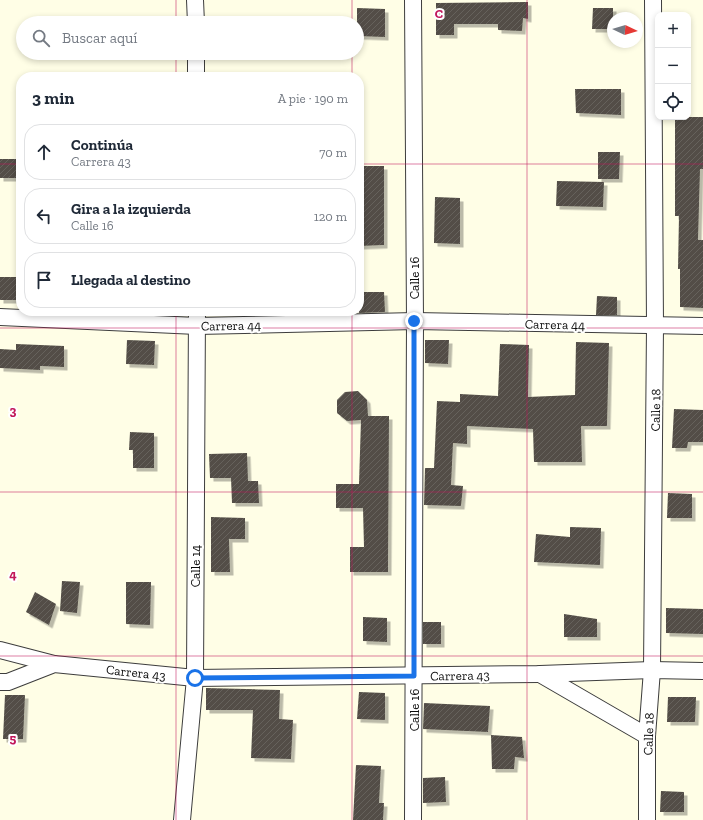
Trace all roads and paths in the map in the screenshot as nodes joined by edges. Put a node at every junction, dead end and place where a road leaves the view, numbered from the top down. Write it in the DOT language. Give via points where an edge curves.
graph roads {
  1 [pos="195,0"];
  2 [pos="413,0"];
  3 [pos="653,0"];
  4 [pos="196,16"];
  5 [pos="196,60"];
  6 [pos="196,72"];
  7 [pos="0,318"];
  8 [pos="197,318"];
  9 [pos="414,321"];
  10 [pos="656,326"];
  11 [pos="703,326"];
  12 [pos="0,650"];
  13 [pos="54,664"];
  14 [pos="652,670"];
  15 [pos="703,671"];
  16 [pos="540,674"];
  17 [pos="414,676"];
  18 [pos="195,678"];
  19 [pos="0,682"];
  20 [pos="647,736"];
  21 [pos="182,820"];
  22 [pos="413,820"];
  23 [pos="647,820"];
  1 -- 4 [label="street"];
  2 -- 9 [label="street, Calle 16"];
  3 -- 10 [label="street, Calle 18"];
  5 -- 6 [label="street"];
  7 -- 8 [label="street, Carrera 44"];
  8 -- 9 [label="street, Carrera 44"];
  8 -- 18 [label="street, Calle 14"];
  9 -- 10 [label="street, Carrera 44"];
  9 -- 17 [label="street, Calle 16"];
  10 -- 11 [label="street, Carrera 44"];
  10 -- 14 [label="street, Calle 18"];
  12 -- 13 [label="street"];
  13 -- 18 [label="street, Carrera 43"];
  13 -- 19 [label="street, Carrera 43" via="8,682"];
  14 -- 15 [label="street, Carrera 43"];
  14 -- 16 [label="street, Carrera 43"];
  14 -- 20 [label="street, Calle 18"];
  16 -- 17 [label="street, Carrera 43"];
  16 -- 20 [label="street"];
  17 -- 18 [label="street, Carrera 43"];
  17 -- 22 [label="street, Calle 16"];
  18 -- 21 [label="street, Calle 14"];
  20 -- 23 [label="street, Calle 18"];
}
